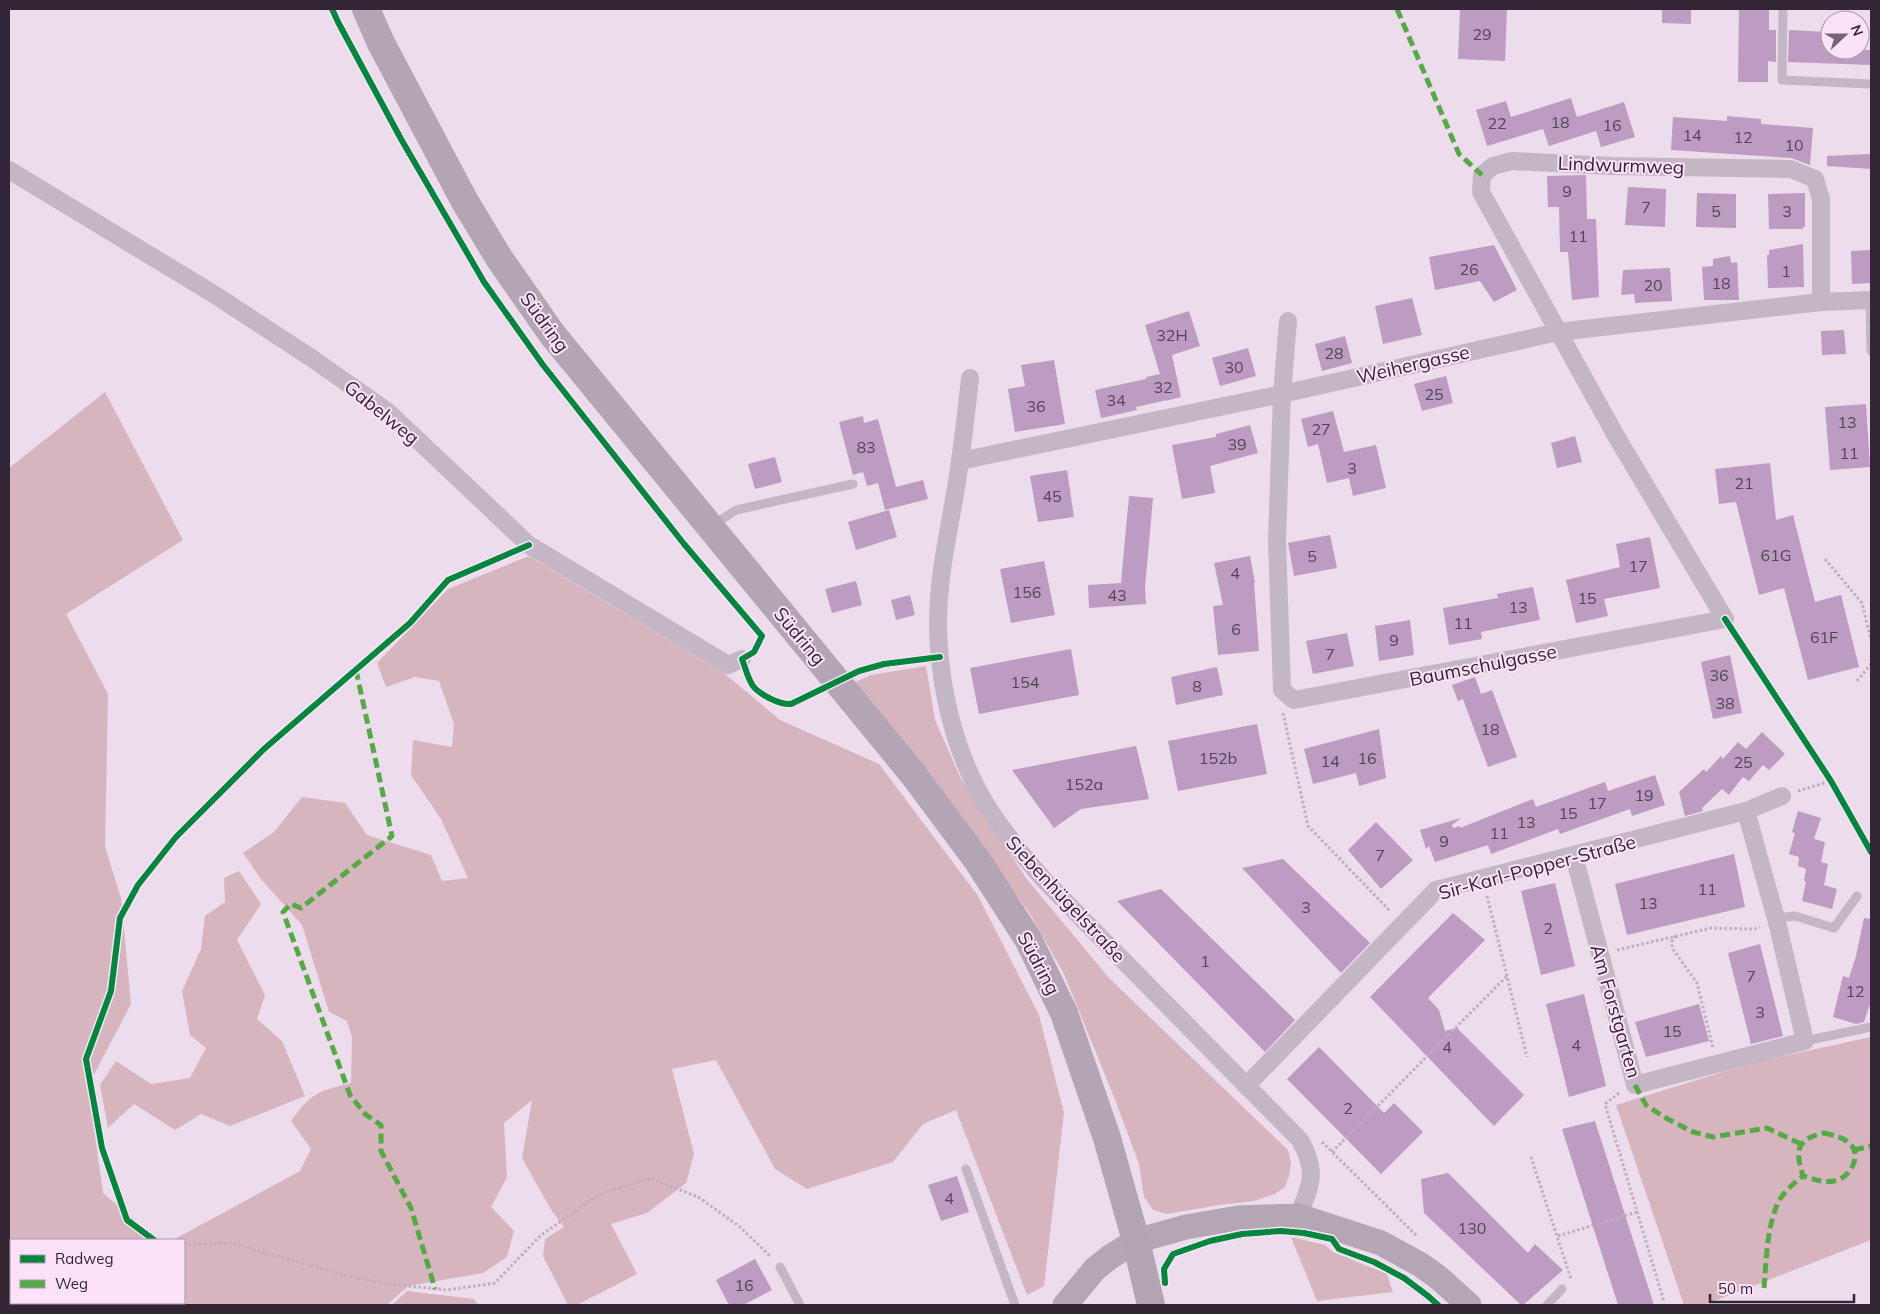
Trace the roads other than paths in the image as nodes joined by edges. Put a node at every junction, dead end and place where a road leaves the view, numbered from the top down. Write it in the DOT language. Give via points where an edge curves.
graph roads {
  1 [pos="366,9"];
  2 [pos="1784,9"];
  3 [pos="1871,84"];
  4 [pos="9,170"];
  5 [pos="1870,300"];
  6 [pos="1821,302"];
  7 [pos="1288,321"];
  8 [pos="1558,332"];
  9 [pos="1871,351"];
  10 [pos="970,378"];
  11 [pos="1282,394"];
  12 [pos="960,461"];
  13 [pos="853,484"];
  14 [pos="710,528"];
  15 [pos="742,660"];
  16 [pos="1782,796"];
  17 [pos="1746,811"];
  18 [pos="1574,856"];
  19 [pos="1857,896"];
  20 [pos="1776,918"];
  21 [pos="1871,1027"];
  22 [pos="1805,1041"];
  23 [pos="1246,1086"];
  24 [pos="966,1169"];
  25 [pos="1298,1216"];
  26 [pos="1136,1241"];
  27 [pos="780,1267"];
  28 [pos="1562,1289"];
  29 [pos="800,1305"];
  30 [pos="1015,1305"];
  31 [pos="1065,1305"];
  32 [pos="1151,1305"];
  33 [pos="1469,1305"];
  34 [pos="1547,1305"];
  1 -- 14 [label="main road, Südring" via="464,200 500,258 552,334"];
  2 -- 3 [label="lane" via="1782,80"];
  4 -- 15 [label="street, Gabelweg" via="212,294 387,411 529,545 728,665"];
  5 -- 6 [label="street, Weihergasse"];
  5 -- 9 [label="lane"];
  6 -- 8 [label="street, Weihergasse"];
  6 -- 8 [label="street, Lindwurmweg" via="1820,200 1816,179 1791,170 1512,161 1493,166 1482,175 1481,192"];
  7 -- 11 [label="street"];
  8 -- 11 [label="street, Weihergasse"];
  8 -- 11 [label="street, Baumschulgasse" via="1725,619 1294,700 1282,690 1277,540"];
  10 -- 12 [label="street, Siebenhügelstraße"];
  11 -- 12 [label="street, Weihergasse"];
  12 -- 23 [label="street, Siebenhügelstraße" via="940,578 939,614 940,657 947,706 966,766 986,805 1038,873"];
  13 -- 14 [label="lane" via="736,510"];
  14 -- 26 [label="main road, Südring" via="913,774 977,860 1028,939 1064,1013 1107,1138"];
  16 -- 17 [label="street, Sir-Karl-Popper-Straße"];
  17 -- 18 [label="street, Sir-Karl-Popper-Straße"];
  17 -- 20 [label="street"];
  18 -- 22 [label="street, Am Forstgarten" via="1635,1086"];
  18 -- 23 [label="street, Sir-Karl-Popper-Straße" via="1436,890"];
  19 -- 20 [label="lane" via="1834,928 1794,916"];
  20 -- 22 [label="street"];
  21 -- 22 [label="lane, Am Forstgarten"];
  23 -- 25 [label="street, Siebenhügelstraße" via="1300,1140 1309,1156 1312,1173"];
  24 -- 30 [label="lane"];
  25 -- 26 [label="street" via="1238,1218 1186,1227"];
  25 -- 33 [label="street" via="1381,1243 1421,1265"];
  26 -- 31 [label="street" via="1095,1269"];
  26 -- 32 [label="main road, Südring"];
  27 -- 29 [label="lane"];
  28 -- 34 [label="lane"];
}
